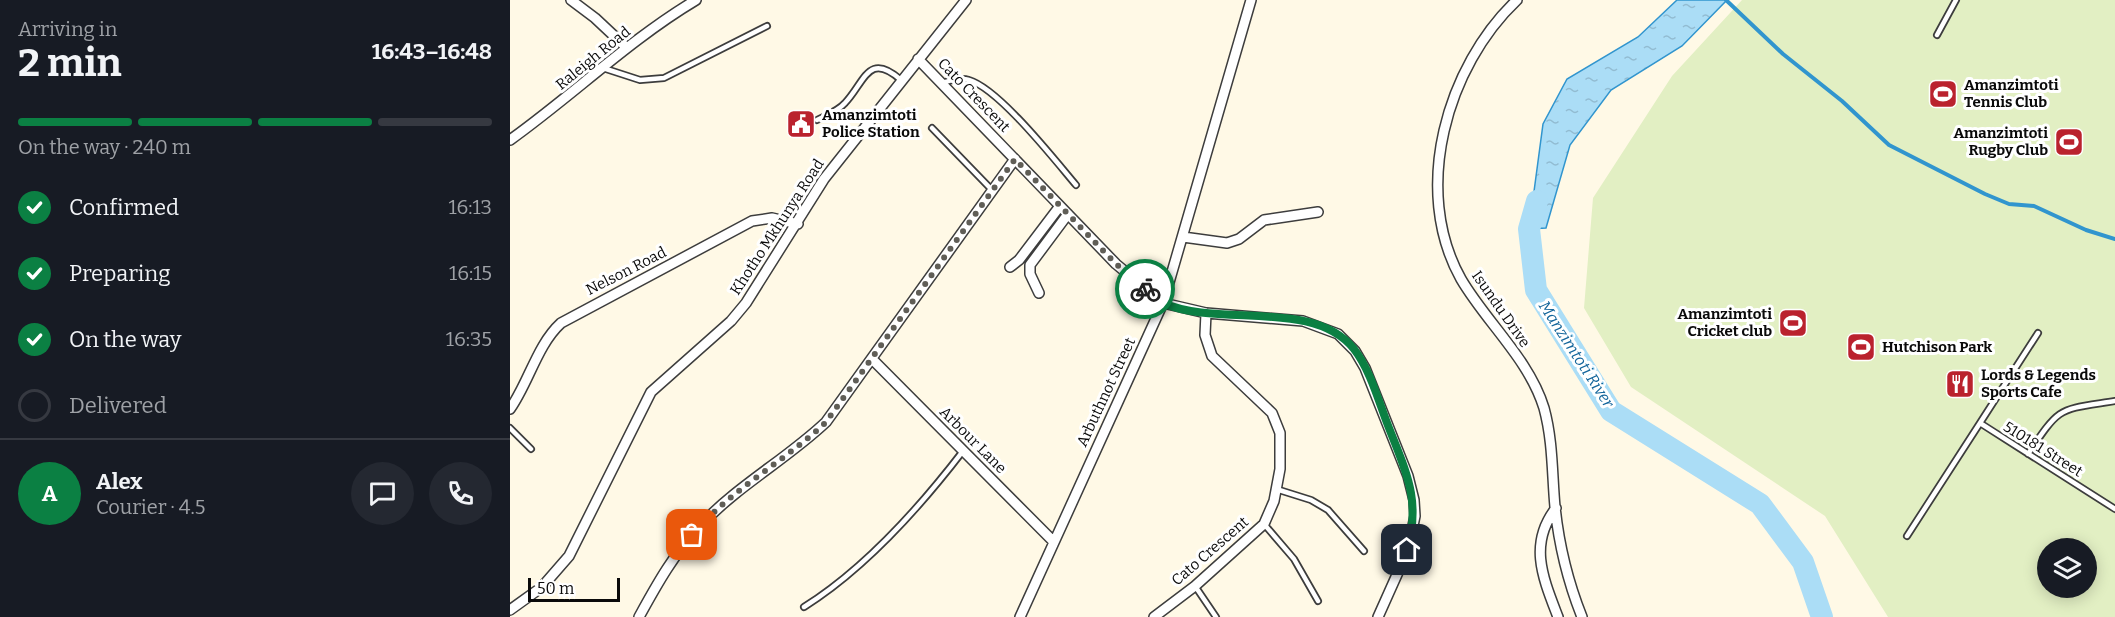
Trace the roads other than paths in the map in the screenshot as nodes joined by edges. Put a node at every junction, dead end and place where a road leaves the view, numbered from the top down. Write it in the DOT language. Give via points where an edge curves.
graph roads {
  1 [pos="571,0"];
  2 [pos="966,0"];
  3 [pos="1251,0"];
  4 [pos="1517,0"];
  5 [pos="1956,0"];
  6 [pos="691,1"];
  7 [pos="768,26"];
  8 [pos="1937,34"];
  9 [pos="627,48"];
  10 [pos="918,59"];
  11 [pos="603,69"];
  12 [pos="901,80"];
  13 [pos="941,83"];
  14 [pos="817,120"];
  15 [pos="932,128"];
  16 [pos="510,140"];
  17 [pos="1015,159"];
  18 [pos="1076,185"];
  19 [pos="992,190"];
  20 [pos="1060,206"];
  21 [pos="1318,212"];
  22 [pos="1068,214"];
  23 [pos="798,224"];
  24 [pos="1183,237"];
  25 [pos="1010,267"];
  26 [pos="1039,293"];
  27 [pos="1163,303"];
  28 [pos="1206,313"];
  29 [pos="2038,333"];
  30 [pos="872,359"];
  31 [pos="2115,401"];
  32 [pos="510,409"];
  33 [pos="1980,423"];
  34 [pos="510,428"];
  35 [pos="531,449"];
  36 [pos="963,451"];
  37 [pos="2028,454"];
  38 [pos="1276,489"];
  39 [pos="1556,508"];
  40 [pos="2115,509"];
  41 [pos="1264,524"];
  42 [pos="1907,536"];
  43 [pos="1054,542"];
  44 [pos="1364,550"];
  45 [pos="1195,586"];
  46 [pos="1318,601"];
  47 [pos="804,608"];
  48 [pos="510,610"];
  49 [pos="639,617"];
  50 [pos="1020,617"];
  51 [pos="1154,617"];
  52 [pos="1216,617"];
  53 [pos="1378,617"];
  54 [pos="1558,617"];
  55 [pos="1582,617"];
  1 -- 9 [label="street"];
  2 -- 10 [label="street, Khotho Mkhunya Road"];
  3 -- 24 [label="street, Arbuthnot Street"];
  4 -- 39 [label="street, Isundu Drive" via="1497,19 1467,64 1447,117 1439,171 1441,216 1460,277 1527,373 1543,406"];
  5 -- 8 [label="lane"];
  6 -- 9 [label="street, Raleigh Road"];
  7 -- 11 [label="lane" via="664,78 640,80"];
  9 -- 11 [label="street, Raleigh Road"];
  10 -- 12 [label="street, Khotho Mkhunya Road"];
  10 -- 13 [label="street, Cato Crescent"];
  11 -- 16 [label="street, Raleigh Road"];
  12 -- 14 [label="lane" via="889,70 872,70 863,76 841,107"];
  12 -- 23 [label="street, Khotho Mkhunya Road" via="824,179"];
  13 -- 17 [label="street, Cato Crescent"];
  13 -- 18 [label="lane" via="968,79 980,86 1010,110"];
  15 -- 19 [label="lane"];
  17 -- 19 [label="street"];
  17 -- 20 [label="street, Cato Crescent"];
  19 -- 30 [label="street"];
  20 -- 22 [label="street, Cato Crescent"];
  20 -- 25 [label="street"];
  21 -- 24 [label="street" via="1264,220 1227,243"];
  22 -- 26 [label="street" via="1030,265"];
  22 -- 27 [label="street, Cato Crescent" via="1116,264"];
  23 -- 32 [label="street, Nelson Road" via="772,218 752,221 561,322 549,334"];
  23 -- 48 [label="street, Khotho Mkhunya Road" via="739,312 651,392 569,556 542,587"];
  24 -- 27 [label="street, Arbuthnot Street"];
  27 -- 28 [label="street"];
  27 -- 43 [label="street, Arbuthnot Street"];
  28 -- 38 [label="street, Cato Crescent" via="1204,335 1212,356 1272,413 1280,432"];
  28 -- 53 [label="street" via="1320,326 1338,334 1360,359 1414,500 1414,524 1407,550"];
  29 -- 33 [label="lane"];
  30 -- 36 [label="street, Arbour Lane"];
  30 -- 49 [label="street" via="826,422 700,525 672,561"];
  31 -- 37 [label="lane" via="2062,410 2051,419"];
  33 -- 37 [label="lane, 510181 Street"];
  33 -- 42 [label="lane"];
  34 -- 35 [label="lane"];
  36 -- 43 [label="street, Arbour Lane"];
  36 -- 47 [label="lane" via="938,483 866,557"];
  37 -- 40 [label="lane, 510181 Street"];
  38 -- 41 [label="street, Cato Crescent"];
  38 -- 44 [label="lane" via="1328,510"];
  39 -- 54 [label="street" via="1540,535 1540,553"];
  39 -- 55 [label="street, Isundu Drive" via="1567,575"];
  41 -- 45 [label="street, Cato Crescent"];
  41 -- 46 [label="lane" via="1294,559"];
  43 -- 50 [label="street, Arbuthnot Street"];
  45 -- 51 [label="street, Cato Crescent"];
  45 -- 52 [label="lane"];
}
